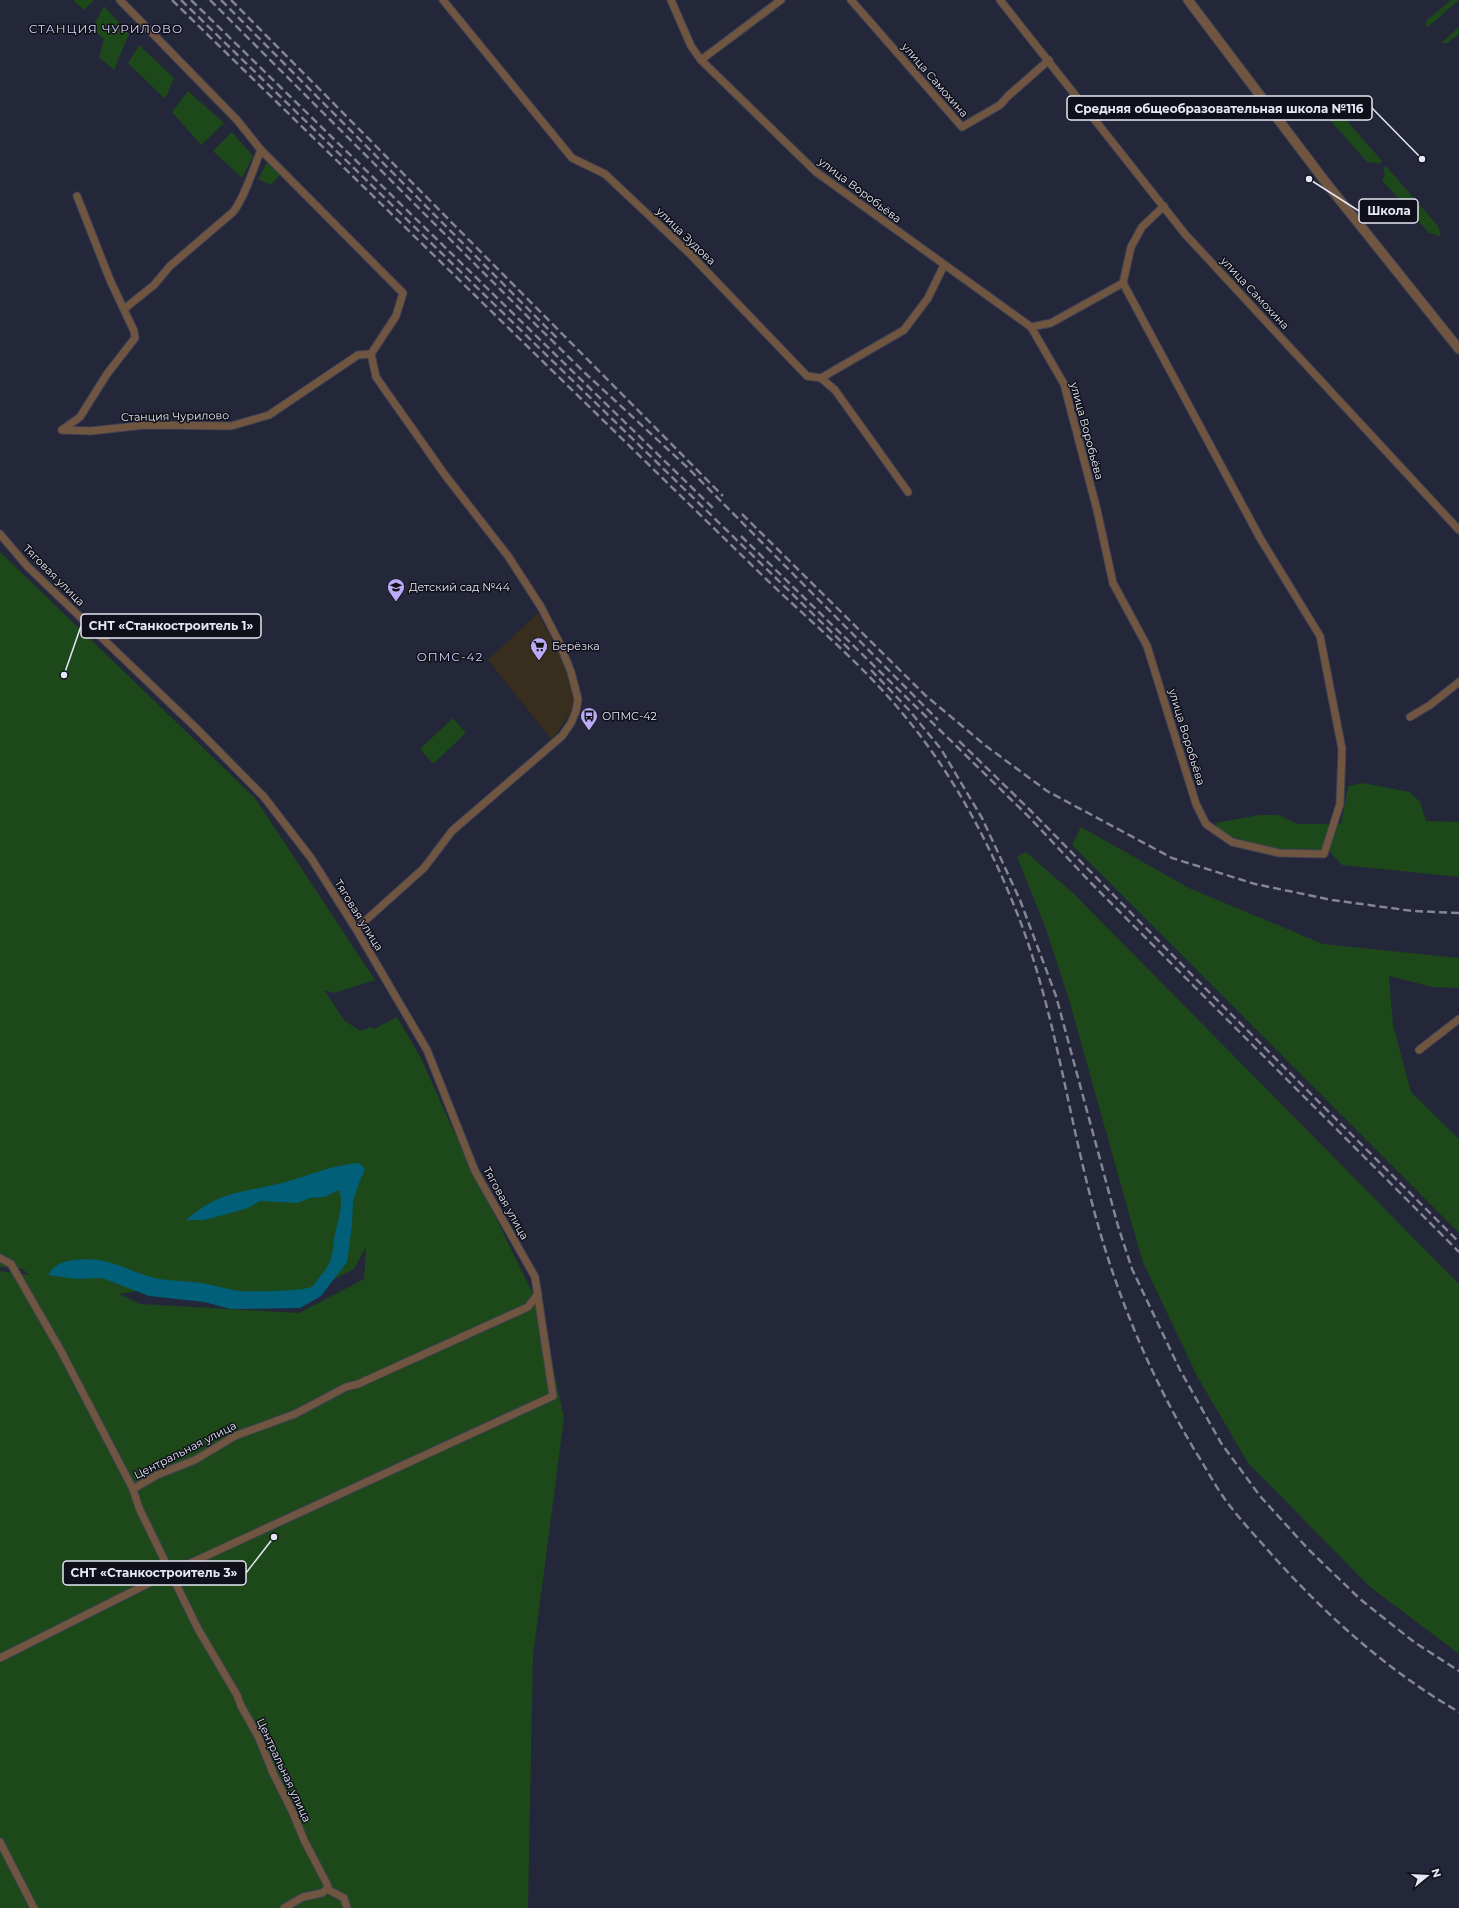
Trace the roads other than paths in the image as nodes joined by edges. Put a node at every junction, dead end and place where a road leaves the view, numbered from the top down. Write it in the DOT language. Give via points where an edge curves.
graph roads {
  1 [pos="120,0"];
  2 [pos="443,0"];
  3 [pos="671,0"];
  4 [pos="780,0"];
  5 [pos="851,0"];
  6 [pos="1000,0"];
  7 [pos="1188,0"];
  8 [pos="702,60"];
  9 [pos="1049,60"];
  10 [pos="261,150"];
  11 [pos="77,196"];
  12 [pos="1164,206"];
  13 [pos="944,265"];
  14 [pos="1123,284"];
  15 [pos="124,309"];
  16 [pos="1031,327"];
  17 [pos="1459,349"];
  18 [pos="371,354"];
  19 [pos="821,378"];
  20 [pos="908,492"];
  21 [pos="1459,530"];
  22 [pos="0,534"];
  23 [pos="1459,682"];
  24 [pos="1410,717"];
  25 [pos="356,929"];
  26 [pos="1459,1019"];
  27 [pos="1419,1050"];
  28 [pos="0,1258"];
  29 [pos="538,1294"];
  30 [pos="133,1489"];
  31 [pos="171,1572"];
  32 [pos="0,1658"];
  33 [pos="0,1842"];
  34 [pos="327,1888"];
  35 [pos="34,1908"];
  36 [pos="284,1908"];
  37 [pos="347,1908"];
  1 -- 10 [label="street" via="237,120"];
  2 -- 19 [label="street, улица Зудова" via="572,158 605,174 690,254 807,376"];
  3 -- 8 [label="street, улица Воробьёва" via="691,46"];
  4 -- 8 [label="street"];
  5 -- 9 [label="street, улица Самохина" via="962,127 1000,105"];
  6 -- 9 [label="street, улица Самохина"];
  7 -- 17 [label="street" via="1327,184"];
  8 -- 13 [label="street, улица Воробьёва" via="816,172"];
  9 -- 12 [label="street, улица Самохина" via="1128,164"];
  10 -- 15 [label="street" via="240,202 233,212 170,266 154,285"];
  10 -- 18 [label="street" via="403,294 396,316"];
  11 -- 15 [label="street, Станция Чурилово" via="97,250"];
  12 -- 14 [label="street" via="1142,227 1131,247"];
  12 -- 21 [label="street, улица Самохина" via="1185,234"];
  13 -- 16 [label="street, улица Воробьёва"];
  13 -- 19 [label="street" via="928,298 904,330"];
  14 -- 16 [label="street" via="1051,323"];
  14 -- 16 [label="street, улица Воробьёва" via="1256,531 1320,636 1342,749 1340,804 1324,854 1279,853 1232,842 1206,824 1196,804 1146,646 1113,583 1064,384"];
  15 -- 18 [label="street, Станция Чурилово" via="135,338 107,374 80,417 62,430 145,425 231,426 269,415 358,355"];
  18 -- 25 [label="street" via="376,377 445,475 508,556 541,608 571,672 578,699 576,711 562,736 452,831 424,868"];
  19 -- 20 [label="street, улица Зудова" via="836,390"];
  22 -- 25 [label="street, Тяговая улица" via="28,567 264,797 311,858"];
  23 -- 24 [label="street"];
  25 -- 29 [label="street, Тяговая улица" via="427,1050 475,1171 535,1277"];
  26 -- 27 [label="street"];
  28 -- 30 [label="street" via="11,1264 61,1350"];
  29 -- 30 [label="street, Центральная улица" via="528,1307 358,1384 346,1387 295,1414 235,1436 195,1460 157,1475"];
  29 -- 31 [label="street, Тяговая улица" via="553,1396"];
  30 -- 31 [label="street, Центральная улица" via="139,1508"];
  31 -- 32 [label="street"];
  31 -- 34 [label="street, Центральная улица" via="198,1629 258,1736"];
  33 -- 35 [label="street"];
  34 -- 36 [label="street"];
  34 -- 37 [label="street" via="344,1898"];
}
